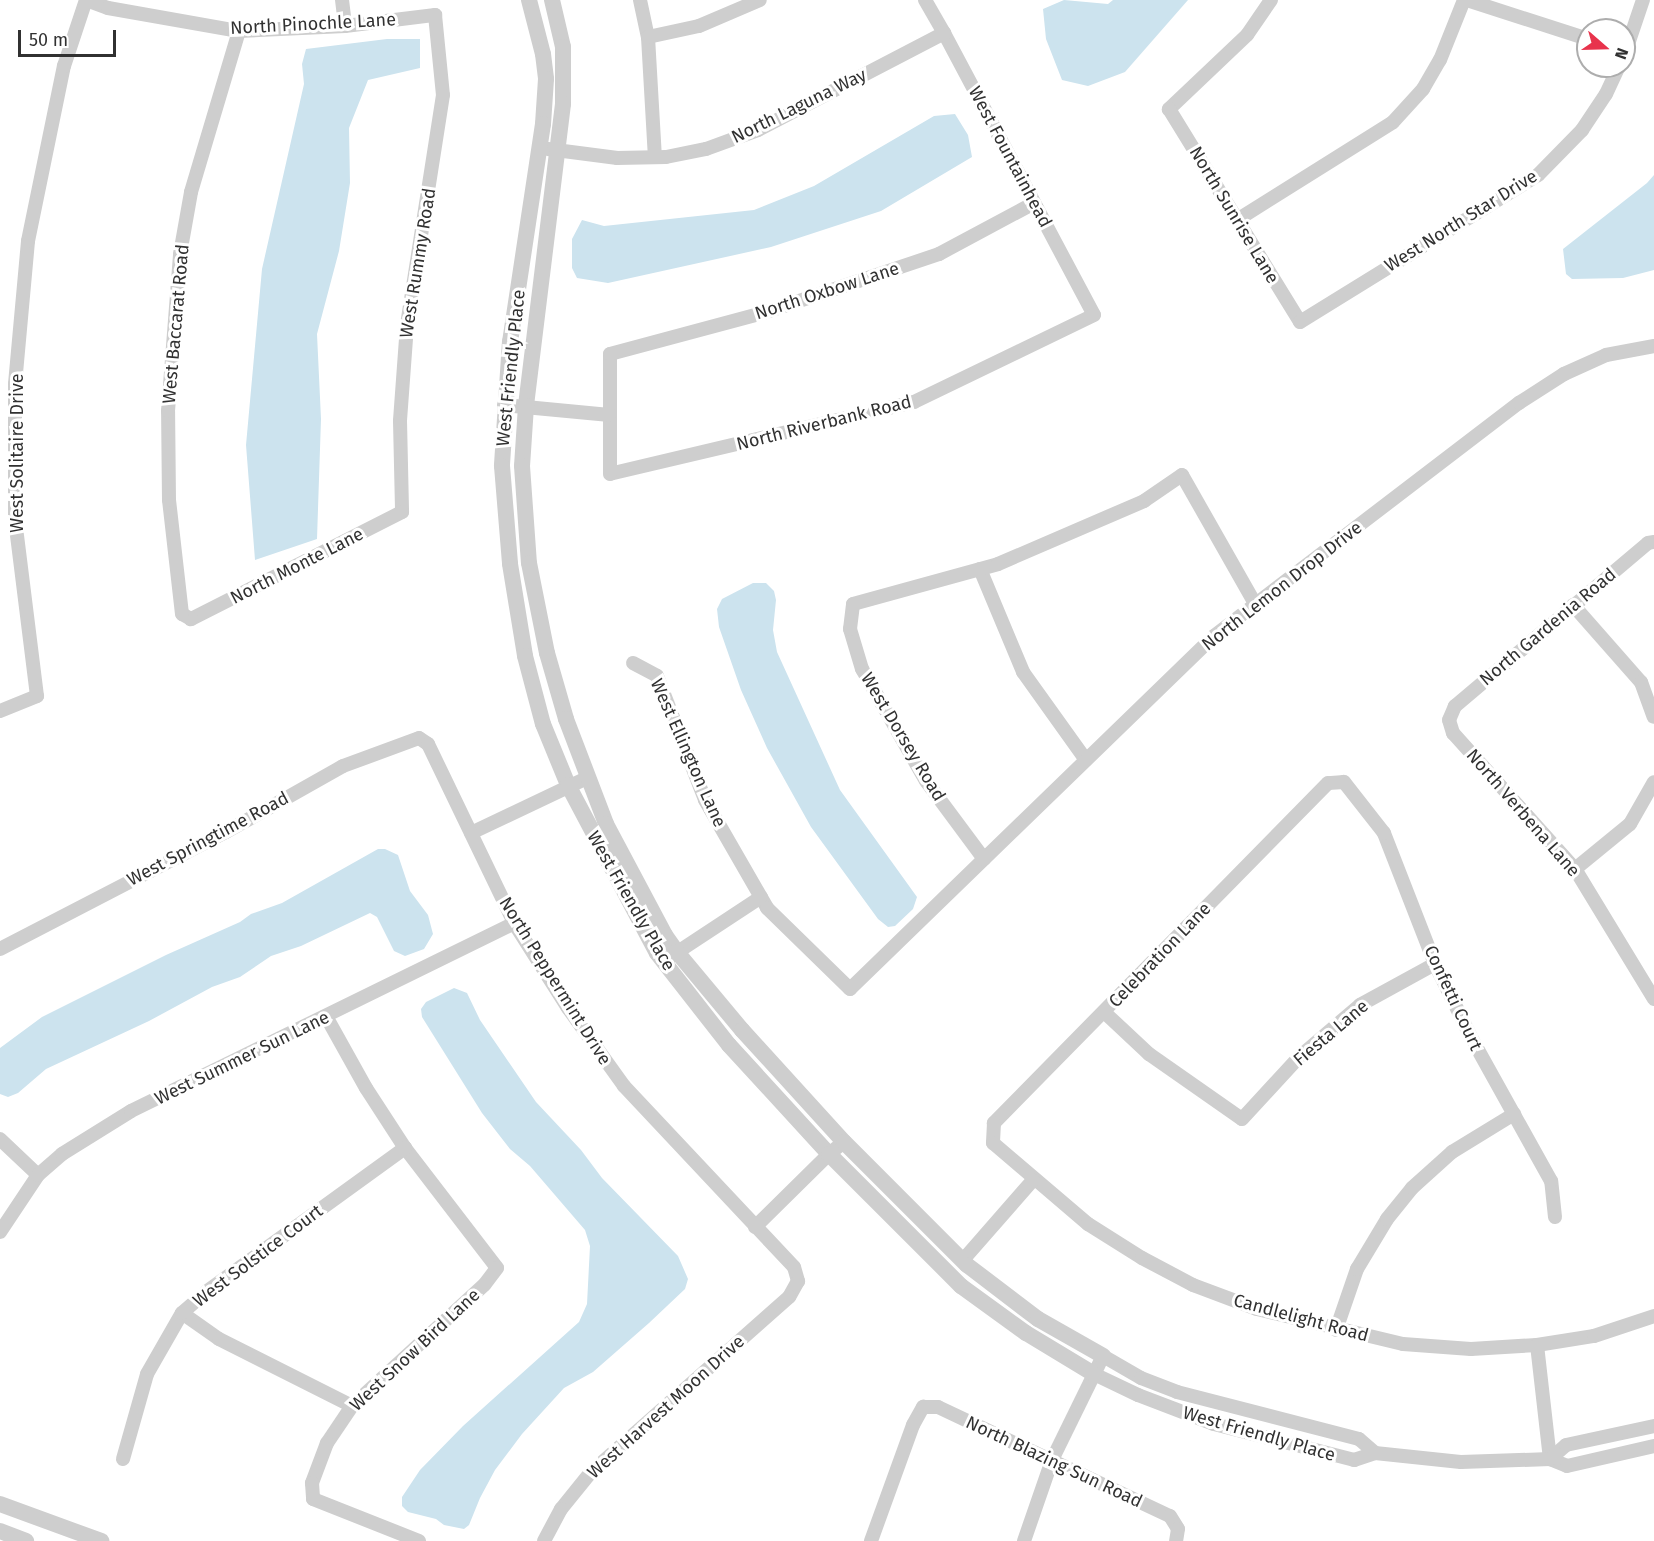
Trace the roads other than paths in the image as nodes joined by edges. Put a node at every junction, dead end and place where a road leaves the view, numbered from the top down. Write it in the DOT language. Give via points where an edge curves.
graph roads {
  1 [pos="86,0"];
  2 [pos="342,0"];
  3 [pos="529,0"];
  4 [pos="552,0"];
  5 [pos="639,0"];
  6 [pos="760,0"];
  7 [pos="925,0"];
  8 [pos="1271,0"];
  9 [pos="1466,0"];
  10 [pos="1642,0"];
  11 [pos="435,15"];
  12 [pos="1636,19"];
  13 [pos="345,26"];
  14 [pos="239,31"];
  15 [pos="944,33"];
  16 [pos="1576,35"];
  17 [pos="648,37"];
  18 [pos="1613,78"];
  19 [pos="540,148"];
  20 [pos="559,149"];
  21 [pos="655,157"];
  22 [pos="1034,203"];
  23 [pos="1237,220"];
  24 [pos="1094,315"];
  25 [pos="1299,321"];
  26 [pos="1654,346"];
  27 [pos="504,405"];
  28 [pos="526,406"];
  29 [pos="610,415"];
  30 [pos="402,512"];
  31 [pos="1654,542"];
  32 [pos="980,569"];
  33 [pos="1256,605"];
  34 [pos="1574,605"];
  35 [pos="191,619"];
  36 [pos="633,663"];
  37 [pos="0,711"];
  38 [pos="1654,717"];
  39 [pos="1449,720"];
  40 [pos="419,738"];
  41 [pos="1086,760"];
  42 [pos="587,778"];
  43 [pos="1344,782"];
  44 [pos="1654,782"];
  45 [pos="568,785"];
  46 [pos="471,833"];
  47 [pos="984,859"];
  48 [pos="1575,869"];
  49 [pos="761,897"];
  50 [pos="514,923"];
  51 [pos="0,949"];
  52 [pos="670,957"];
  53 [pos="1435,964"];
  54 [pos="850,989"];
  55 [pos="1654,999"];
  56 [pos="1104,1012"];
  57 [pos="327,1018"];
  58 [pos="1514,1114"];
  59 [pos="0,1139"];
  60 [pos="844,1142"];
  61 [pos="993,1143"];
  62 [pos="405,1148"];
  63 [pos="829,1154"];
  64 [pos="39,1175"];
  65 [pos="1033,1180"];
  66 [pos="1555,1217"];
  67 [pos="755,1227"];
  68 [pos="0,1232"];
  69 [pos="963,1260"];
  70 [pos="798,1281"];
  71 [pos="182,1313"];
  72 [pos="1654,1316"];
  73 [pos="1336,1330"];
  74 [pos="1537,1345"];
  75 [pos="1103,1356"];
  76 [pos="1094,1374"];
  77 [pos="352,1406"];
  78 [pos="1654,1426"];
  79 [pos="1654,1446"];
  80 [pos="1375,1453"];
  81 [pos="123,1459"];
  82 [pos="1550,1459"];
  83 [pos="1052,1460"];
  84 [pos="0,1504"];
  85 [pos="0,1531"];
  86 [pos="1177,1535"];
  87 [pos="26,1541"];
  88 [pos="101,1541"];
  89 [pos="419,1541"];
  90 [pos="544,1541"];
  91 [pos="872,1541"];
  92 [pos="1024,1541"];
  1 -- 14 [label="street, North Pinochle Lane" via="108,8"];
  1 -- 37 [label="street, West Solitaire Drive" via="64,66 28,241 15,384 15,520 37,696"];
  2 -- 13 [label="street"];
  3 -- 19 [label="street, West Friendly Place" via="546,79"];
  4 -- 20 [label="street, West Friendly Place" via="563,47"];
  5 -- 17 [label="street"];
  6 -- 17 [label="street" via="699,26"];
  7 -- 15 [label="street, West Fountainhead"];
  8 -- 23 [label="street, North Sunrise Lane" via="1247,35 1169,109"];
  9 -- 16 [label="street"];
  9 -- 23 [label="street" via="1423,89 1393,122"];
  10 -- 12 [label="street"];
  11 -- 13 [label="street, North Pinochle Lane"];
  11 -- 30 [label="street, West Rummy Road" via="443,95 406,325 400,421"];
  13 -- 14 [label="street, North Pinochle Lane"];
  14 -- 35 [label="street, West Baccarat Road" via="191,192 180,254 168,411 169,500 179,603 182,614"];
  15 -- 21 [label="street, North Laguna Way" via="758,130 706,149"];
  15 -- 22 [label="street, West Fountainhead"];
  17 -- 21 [label="street"];
  18 -- 25 [label="street, West North Star Drive" via="1582,130 1538,175"];
  19 -- 20 [label="street, North Laguna Way"];
  19 -- 27 [label="street, West Friendly Place"];
  20 -- 21 [label="street, North Laguna Way" via="617,158"];
  20 -- 28 [label="street, West Friendly Place"];
  22 -- 24 [label="street, West Fountainhead"];
  22 -- 29 [label="street, North Oxbow Lane" via="939,254 763,313 610,354"];
  23 -- 25 [label="street, North Sunrise Lane"];
  24 -- 29 [label="street, North Riverbank Road" via="914,402 610,474"];
  26 -- 33 [label="street, North Lemon Drop Drive" via="1606,355 1564,374"];
  27 -- 28 [label="street"];
  27 -- 45 [label="street, West Friendly Place" via="503,477 519,622 543,724"];
  28 -- 29 [label="street"];
  28 -- 42 [label="street, West Friendly Place" via="522,466 529,563 547,652"];
  30 -- 35 [label="street, North Monte Lane"];
  31 -- 34 [label="street, North Gardenia Road"];
  32 -- 33 [label="street" via="1144,501 1182,475"];
  32 -- 41 [label="street" via="1023,672"];
  32 -- 47 [label="street, West Dorsey Road" via="853,604 850,629 862,669 926,781"];
  33 -- 41 [label="street, North Lemon Drop Drive" via="1214,636"];
  34 -- 38 [label="street" via="1641,681"];
  34 -- 39 [label="street, North Gardenia Road" via="1455,706"];
  36 -- 49 [label="street, West Ellington Lane" via="657,676 705,800"];
  39 -- 48 [label="street, North Verbena Lane" via="1453,733"];
  40 -- 46 [label="street, North Peppermint Drive" via="428,744"];
  40 -- 51 [label="street, West Springtime Road" via="343,766 226,832"];
  41 -- 47 [label="street, North Lemon Drop Drive"];
  42 -- 45 [label="street"];
  42 -- 52 [label="street, West Friendly Place" via="606,824 665,936"];
  43 -- 53 [label="street, Confetti Court" via="1384,833"];
  43 -- 56 [label="street, Celebration Lane" via="1328,783"];
  44 -- 48 [label="street" via="1630,824"];
  45 -- 46 [label="street"];
  45 -- 52 [label="street, West Friendly Place"];
  46 -- 50 [label="street, North Peppermint Drive"];
  47 -- 54 [label="street, North Lemon Drop Drive"];
  48 -- 55 [label="street, North Verbena Lane"];
  49 -- 52 [label="street"];
  49 -- 54 [label="street, West Ellington Lane" via="767,908"];
  50 -- 57 [label="street, West Summer Sun Lane"];
  50 -- 67 [label="street, North Peppermint Drive" via="612,1071"];
  52 -- 60 [label="street, West Friendly Place"];
  52 -- 63 [label="street, West Friendly Place" via="729,1045"];
  53 -- 56 [label="street, Fiesta Lane" via="1360,1005 1298,1058 1242,1119 1149,1054"];
  53 -- 58 [label="street, Confetti Court"];
  56 -- 61 [label="street, Celebration Lane" via="994,1123"];
  57 -- 62 [label="street"];
  57 -- 64 [label="street, West Summer Sun Lane" via="131,1112 62,1154"];
  58 -- 66 [label="street, Confetti Court" via="1551,1181"];
  58 -- 73 [label="street" via="1452,1152 1412,1188 1387,1219 1357,1269"];
  59 -- 64 [label="street"];
  60 -- 63 [label="street"];
  60 -- 69 [label="street, West Friendly Place"];
  61 -- 65 [label="street, Candlelight Road"];
  62 -- 71 [label="street, West Solstice Court"];
  62 -- 77 [label="street, West Snow Bird Lane" via="497,1268 484,1285"];
  63 -- 67 [label="street"];
  63 -- 76 [label="street, West Friendly Place" via="961,1286 1026,1333"];
  64 -- 68 [label="street, West Summer Sun Lane"];
  65 -- 69 [label="street"];
  65 -- 73 [label="street, Candlelight Road" via="1088,1224 1193,1285 1257,1309"];
  67 -- 70 [label="street, North Peppermint Drive" via="794,1268"];
  69 -- 75 [label="street, West Friendly Place" via="1038,1320"];
  70 -- 90 [label="street, West Harvest Moon Drive" via="789,1297 591,1472 561,1509"];
  71 -- 77 [label="street" via="219,1338"];
  71 -- 81 [label="street, West Solstice Court" via="147,1374"];
  72 -- 74 [label="street, Candlelight Road" via="1594,1336"];
  73 -- 74 [label="street, Candlelight Road" via="1403,1344 1471,1349"];
  74 -- 82 [label="street"];
  75 -- 76 [label="street"];
  75 -- 80 [label="street, West Friendly Place" via="1141,1378 1177,1392 1359,1439"];
  76 -- 80 [label="street, West Friendly Place" via="1214,1424 1354,1460"];
  76 -- 83 [label="street"];
  77 -- 89 [label="street, West Snow Bird Lane" via="327,1443 312,1483 313,1499"];
  78 -- 82 [label="street" via="1566,1445"];
  79 -- 82 [label="street, West Friendly Place" via="1567,1466"];
  80 -- 82 [label="street, West Friendly Place" via="1461,1462"];
  83 -- 86 [label="street, North Blazing Sun Road" via="1170,1516"];
  83 -- 91 [label="street, North Blazing Sun Road" via="938,1407 923,1407"];
  83 -- 92 [label="street"];
  84 -- 88 [label="street"];
  85 -- 87 [label="street"];
}
